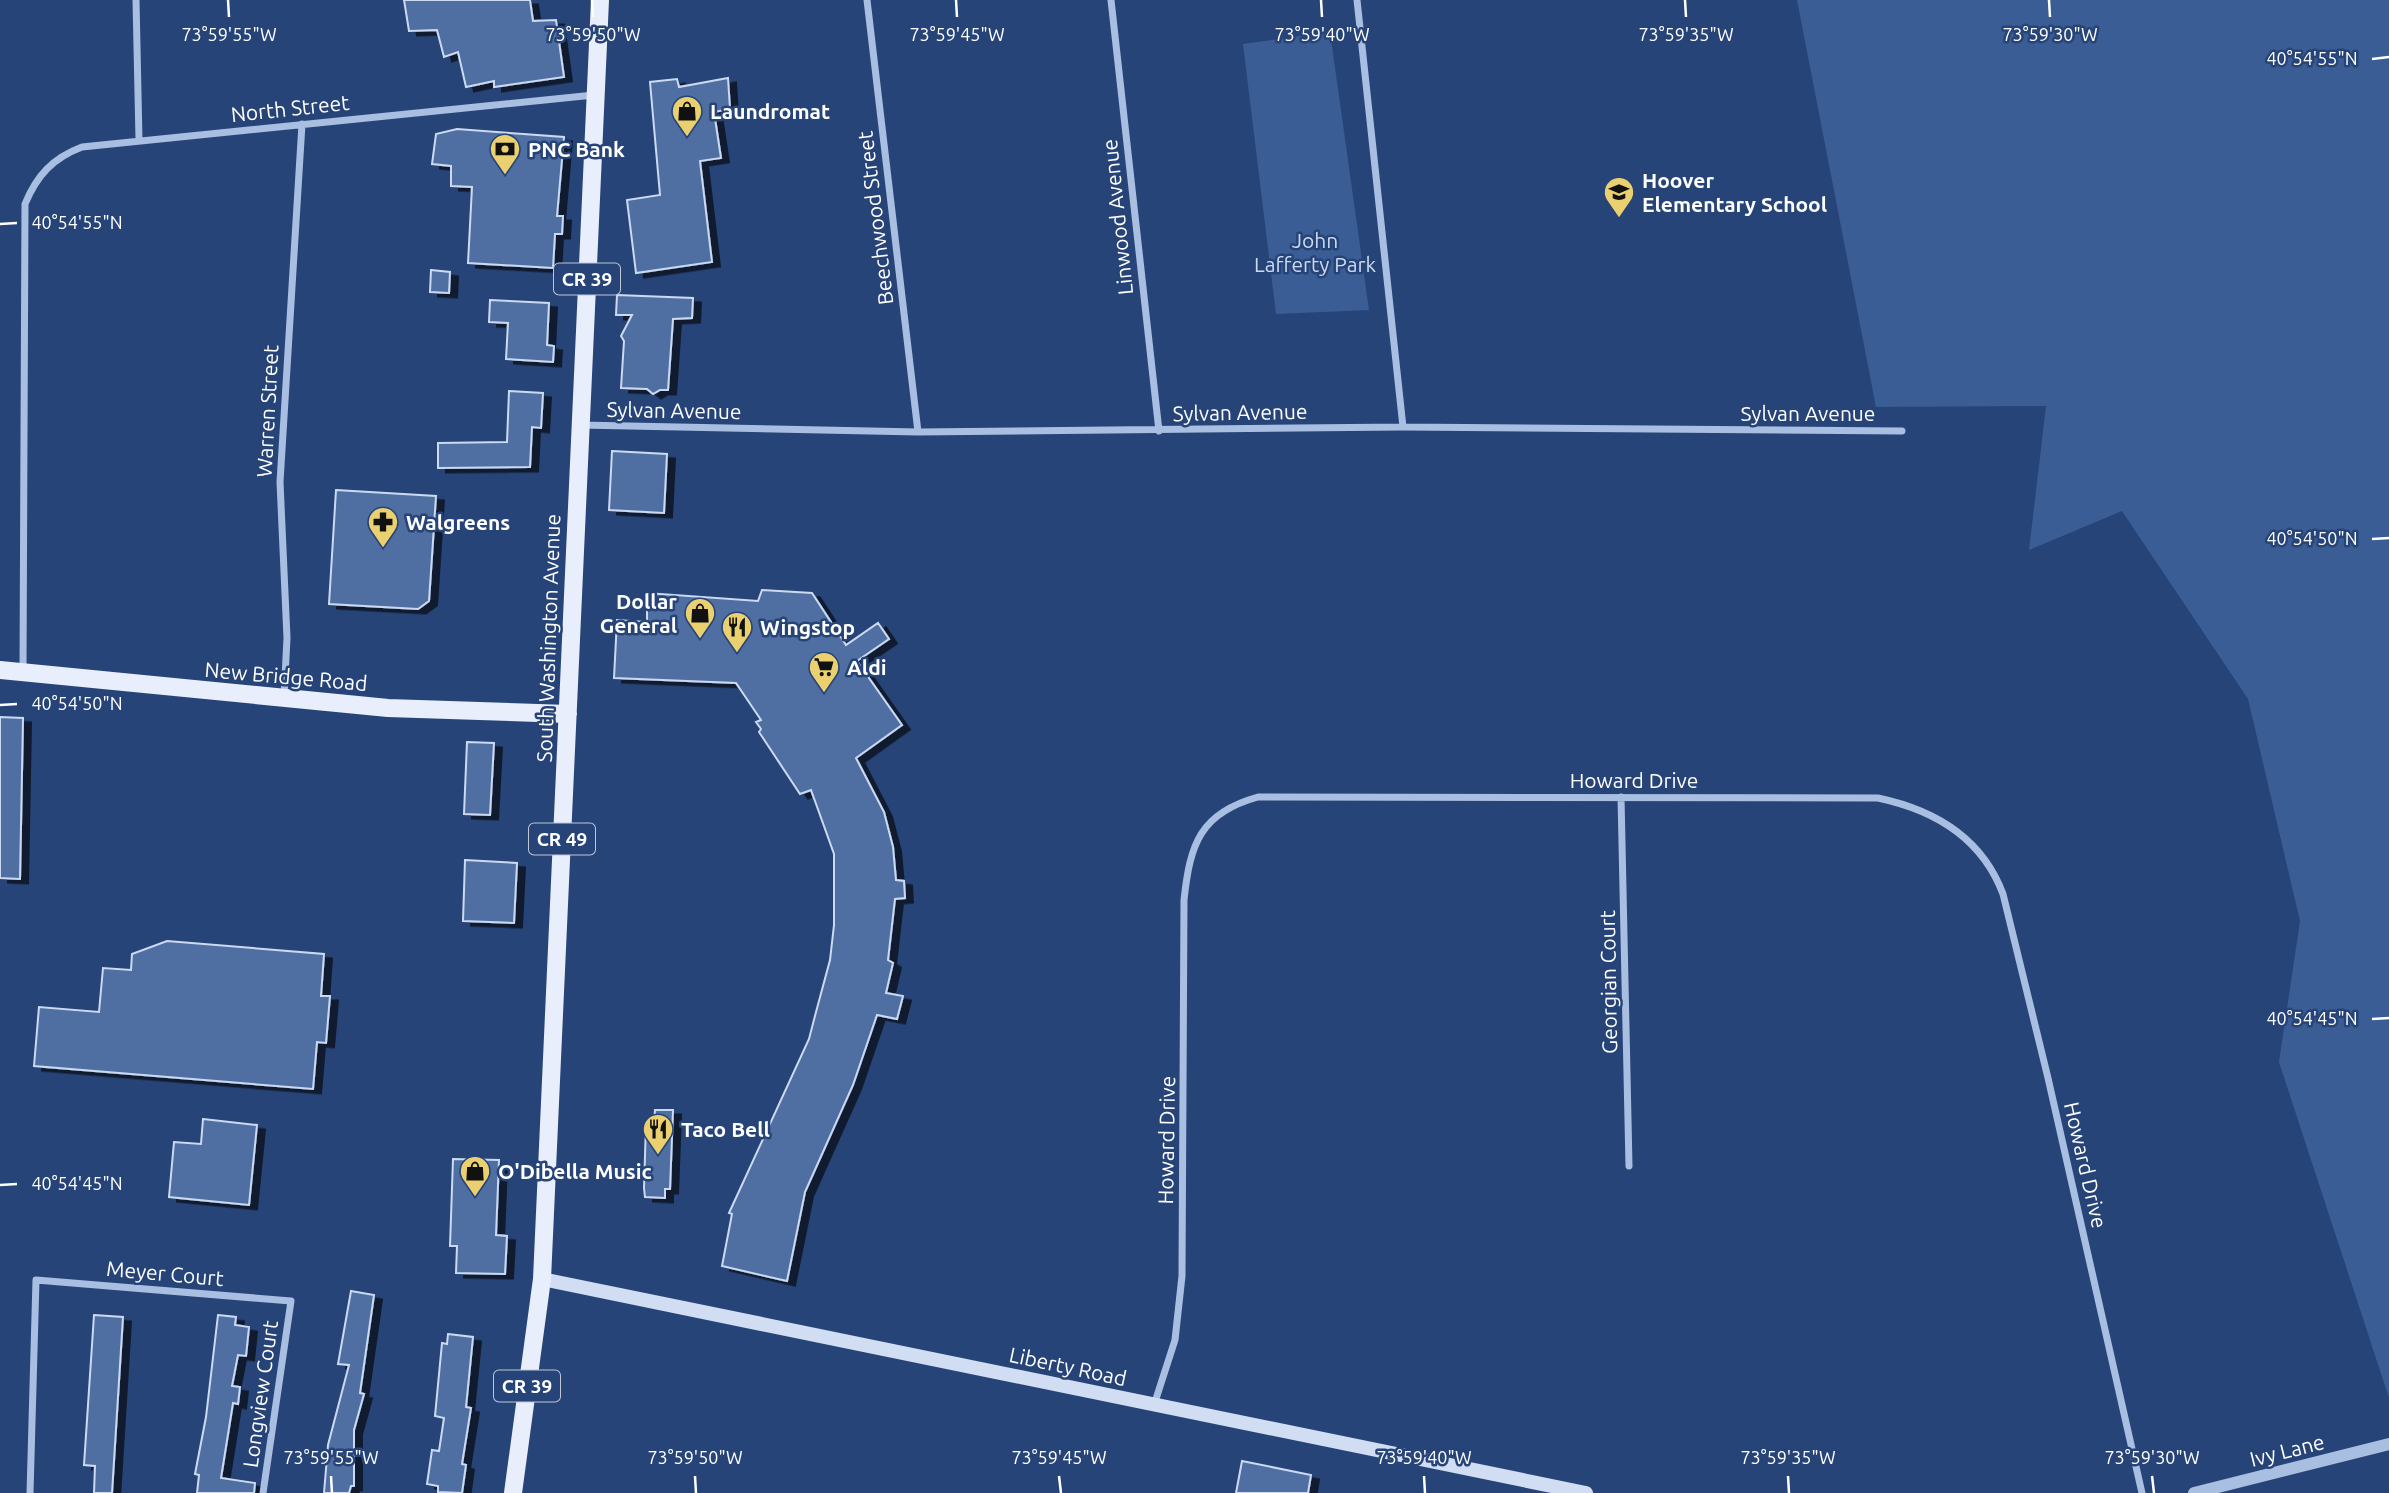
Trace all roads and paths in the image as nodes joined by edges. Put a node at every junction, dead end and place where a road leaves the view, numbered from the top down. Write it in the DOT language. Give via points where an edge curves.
graph roads {
  1 [pos="136,0"];
  2 [pos="600,0"];
  3 [pos="867,0"];
  4 [pos="1111,0"];
  5 [pos="1357,0"];
  6 [pos="598,95"];
  7 [pos="302,124"];
  8 [pos="139,140"];
  9 [pos="579,425"];
  10 [pos="1403,428"];
  11 [pos="1158,431"];
  12 [pos="1902,431"];
  13 [pos="918,432"];
  14 [pos="0,670"];
  15 [pos="23,672"];
  16 [pos="284,699"];
  17 [pos="568,714"];
  18 [pos="1621,797"];
  19 [pos="1629,1166"];
  20 [pos="542,1279"];
  21 [pos="291,1301"];
  22 [pos="1154,1405"];
  23 [pos="2389,1444"];
  24 [pos="30,1493"];
  25 [pos="263,1493"];
  26 [pos="513,1493"];
  27 [pos="1586,1493"];
  28 [pos="2142,1493"];
  29 [pos="2194,1493"];
  1 -- 8 [label="street"];
  2 -- 6 [label="main road, South Washington Avenue / CR 39"];
  3 -- 13 [label="street, Beechwood Street"];
  4 -- 11 [label="street, Linwood Avenue"];
  5 -- 10 [label="street"];
  6 -- 7 [label="street, North Street"];
  6 -- 9 [label="main road, South Washington Avenue / CR 39"];
  7 -- 8 [label="street, North Street"];
  7 -- 16 [label="street, Warren Street" via="280,482 287,638"];
  8 -- 15 [label="street, North Street" via="63,154 32,185 25,204"];
  9 -- 13 [label="street, Sylvan Avenue"];
  9 -- 17 [label="main road, South Washington Avenue / CR 39"];
  10 -- 11 [label="street, Sylvan Avenue"];
  10 -- 12 [label="street, Sylvan Avenue"];
  11 -- 13 [label="street, Sylvan Avenue"];
  14 -- 15 [label="main road, New Bridge Road"];
  15 -- 16 [label="main road, New Bridge Road"];
  16 -- 17 [label="main road, New Bridge Road" via="387,708"];
  17 -- 20 [label="main road, South Washington Avenue / CR 49"];
  18 -- 19 [label="street, Georgian Court"];
  18 -- 22 [label="street, Howard Drive" via="1258,797 1215,815 1197,839 1188,865 1182,1276 1175,1340"];
  18 -- 28 [label="street, Howard Drive" via="1878,798 1908,804 1956,829 1995,872 2045,1064"];
  20 -- 22 [label="main road, Liberty Road"];
  20 -- 26 [label="main road, CR 39"];
  21 -- 24 [label="street, Meyer Court" via="36,1280"];
  21 -- 25 [label="street, Longview Court"];
  22 -- 27 [label="main road, Liberty Road"];
  23 -- 29 [label="street, Ivy Lane"];
}
